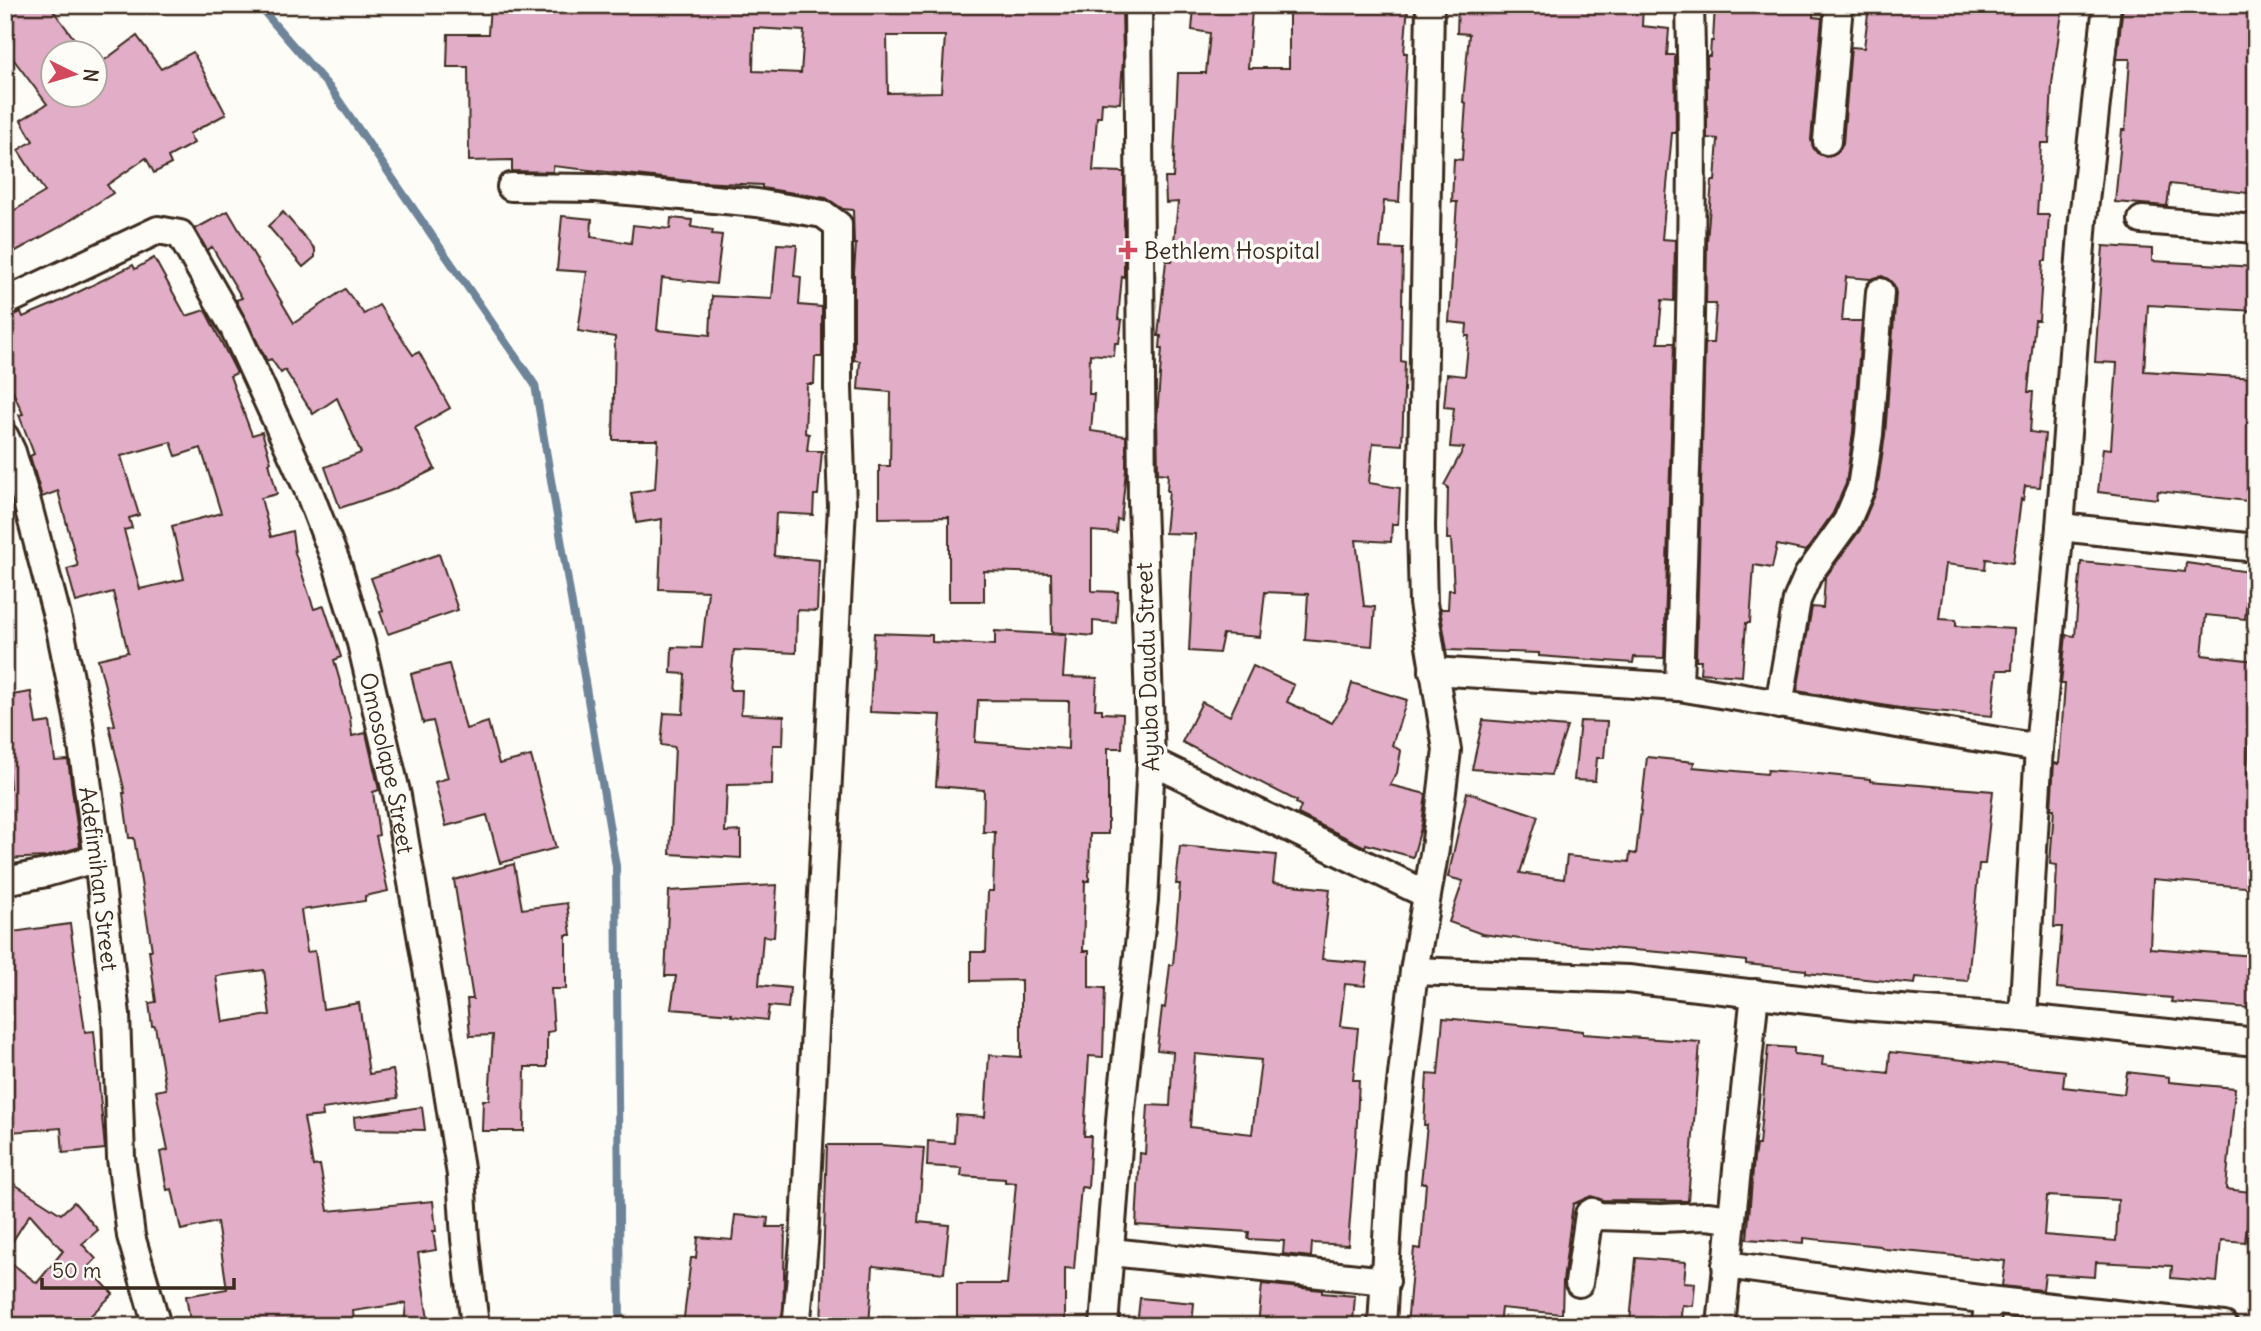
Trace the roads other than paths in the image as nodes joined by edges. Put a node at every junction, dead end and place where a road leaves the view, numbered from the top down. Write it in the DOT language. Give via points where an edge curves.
graph roads {
  1 [pos="1138,5"];
  2 [pos="1430,5"];
  3 [pos="1690,5"];
  4 [pos="1839,5"];
  5 [pos="2107,5"];
  6 [pos="1827,141"];
  7 [pos="511,187"];
  8 [pos="2142,220"];
  9 [pos="2256,229"];
  10 [pos="1880,292"];
  11 [pos="5,302"];
  12 [pos="5,438"];
  13 [pos="2060,527"];
  14 [pos="2256,548"];
  15 [pos="1433,671"];
  16 [pos="1679,687"];
  17 [pos="1779,705"];
  18 [pos="2039,748"];
  19 [pos="1152,761"];
  20 [pos="98,858"];
  21 [pos="5,881"];
  22 [pos="1426,894"];
  23 [pos="1414,971"];
  24 [pos="1755,993"];
  25 [pos="2023,1018"];
  26 [pos="2256,1042"];
  27 [pos="1731,1219"];
  28 [pos="1111,1252"];
  29 [pos="1727,1265"];
  30 [pos="1385,1281"];
  31 [pos="1579,1283"];
  32 [pos="1987,1313"];
  33 [pos="157,1326"];
  34 [pos="475,1326"];
  35 [pos="799,1326"];
  36 [pos="1104,1326"];
  37 [pos="1382,1326"];
  38 [pos="1721,1326"];
  39 [pos="2224,1326"];
  1 -- 19 [label="street, Ayuba Daudu Street" via="1142,503"];
  2 -- 15 [label="street" via="1421,526 1423,603"];
  3 -- 16 [label="street" via="1691,292"];
  4 -- 6 [label="street"];
  5 -- 13 [label="street" via="2083,219"];
  7 -- 35 [label="street" via="596,188 757,203 823,214 838,225 842,506"];
  8 -- 9 [label="street"];
  10 -- 17 [label="street" via="1861,488 1847,521 1808,575 1797,600"];
  11 -- 34 [label="street, Omosolape Street" via="158,230 180,234 234,328 307,487 361,643 397,796 461,1175"];
  12 -- 20 [label="street, Adefimihan Street" via="60,624"];
  13 -- 14 [label="street"];
  13 -- 18 [label="street"];
  15 -- 16 [label="street"];
  15 -- 22 [label="street" via="1447,750"];
  16 -- 17 [label="street"];
  17 -- 18 [label="street"];
  18 -- 25 [label="street"];
  19 -- 22 [label="street"];
  19 -- 28 [label="street, Ayuba Daudu Street"];
  20 -- 21 [label="street"];
  20 -- 33 [label="street, Adefimihan Street" via="116,1015 123,1171 131,1236"];
  22 -- 23 [label="street"];
  23 -- 24 [label="street" via="1628,979"];
  23 -- 30 [label="street" via="1391,1170"];
  24 -- 25 [label="street"];
  24 -- 27 [label="street"];
  25 -- 26 [label="street"];
  27 -- 29 [label="street"];
  27 -- 31 [label="street" via="1598,1216 1592,1212"];
  28 -- 30 [label="street"];
  28 -- 36 [label="street, Ayuba Daudu Street"];
  29 -- 32 [label="street"];
  29 -- 38 [label="street"];
  30 -- 37 [label="street"];
  32 -- 39 [label="street"];
}
